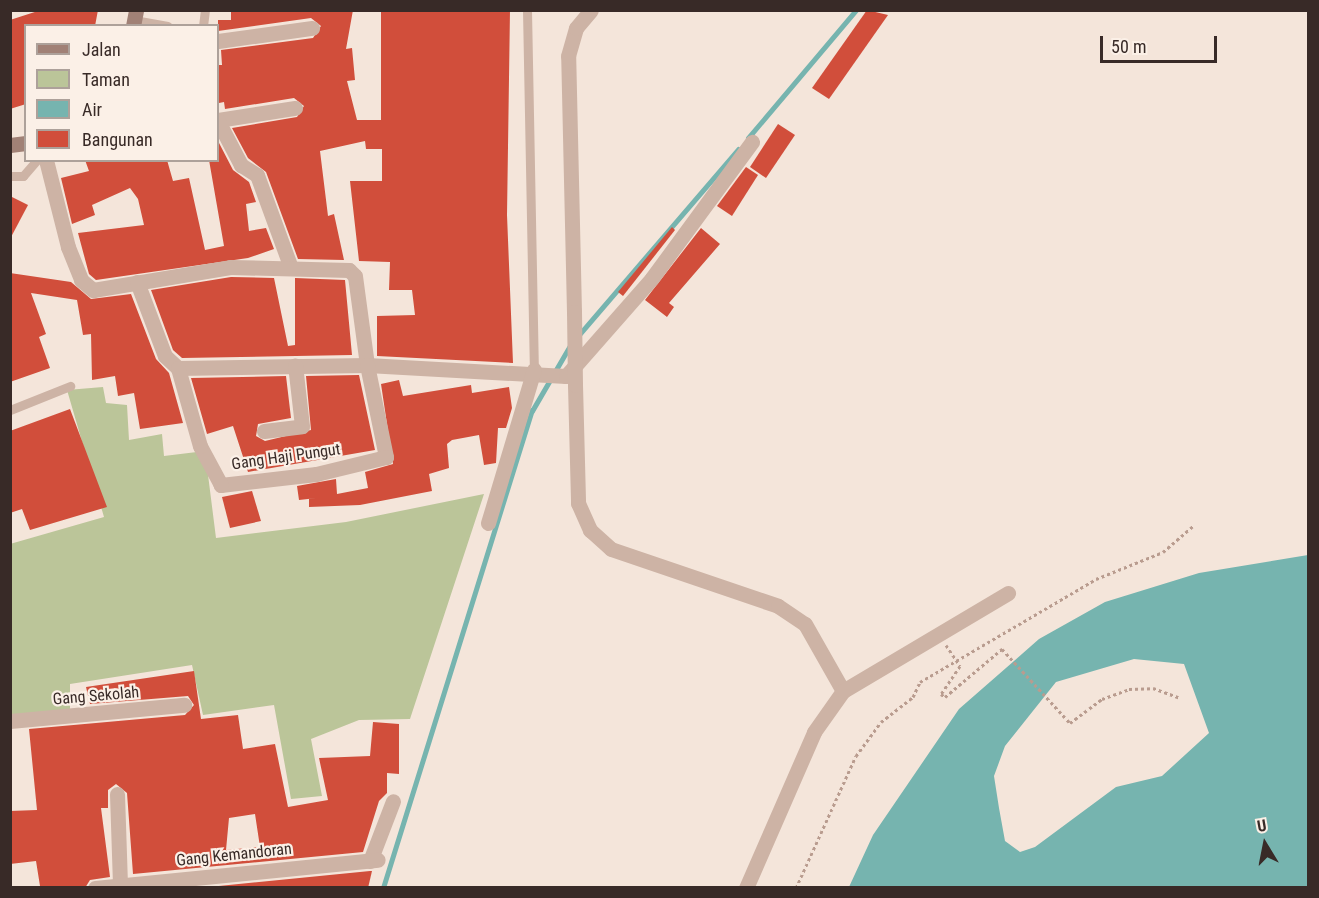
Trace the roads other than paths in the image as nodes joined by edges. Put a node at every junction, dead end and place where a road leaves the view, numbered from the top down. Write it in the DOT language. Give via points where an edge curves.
graph roads {
  1 [pos="526,10"];
  2 [pos="591,10"];
  3 [pos="134,19"];
  4 [pos="158,24"];
  5 [pos="312,28"];
  6 [pos="219,41"];
  7 [pos="295,108"];
  8 [pos="219,121"];
  9 [pos="219,123"];
  10 [pos="752,142"];
  11 [pos="35,162"];
  12 [pos="47,162"];
  13 [pos="10,176"];
  14 [pos="290,265"];
  15 [pos="137,282"];
  16 [pos="295,365"];
  17 [pos="367,365"];
  18 [pos="178,368"];
  19 [pos="538,371"];
  20 [pos="70,386"];
  21 [pos="10,410"];
  22 [pos="264,431"];
  23 [pos="488,523"];
  24 [pos="1008,593"];
  25 [pos="843,691"];
  26 [pos="184,705"];
  27 [pos="10,722"];
  28 [pos="117,795"];
  29 [pos="393,801"];
  30 [pos="120,885"];
  31 [pos="94,888"];
  32 [pos="746,888"];
  1 -- 19 [label="lane"];
  2 -- 25 [label="street, bridge" via="576,28 568,56 578,503 590,530 610,549 778,606 805,624"];
  3 -- 4 [label="lane"];
  5 -- 6 [label="street"];
  7 -- 8 [label="street"];
  9 -- 14 [label="street" via="241,165 257,175"];
  10 -- 19 [label="street" via="652,278 570,375"];
  11 -- 13 [label="lane" via="23,176"];
  12 -- 15 [label="street, Gang Haji Pungut" via="81,280 93,290"];
  14 -- 15 [label="street, Gang Haji Pungut" via="230,267"];
  14 -- 17 [label="street, Gang Haji Pungut" via="353,273"];
  15 -- 18 [label="street, Gang Haji Pungut" via="165,356"];
  16 -- 17 [label="street"];
  16 -- 18 [label="street"];
  16 -- 22 [label="street" via="302,426"];
  17 -- 18 [label="street, Gang Haji Pungut" via="385,459 316,474 221,485 200,446"];
  17 -- 19 [label="street"];
  19 -- 23 [label="street"];
  20 -- 21 [label="lane"];
  24 -- 25 [label="street"];
  25 -- 32 [label="street" via="814,732"];
  26 -- 27 [label="street, Gang Sekolah"];
  28 -- 30 [label="street"];
  29 -- 30 [label="street, Gang Kemandoran" via="374,861"];
  30 -- 31 [label="street, Gang Kemandoran"];
}
